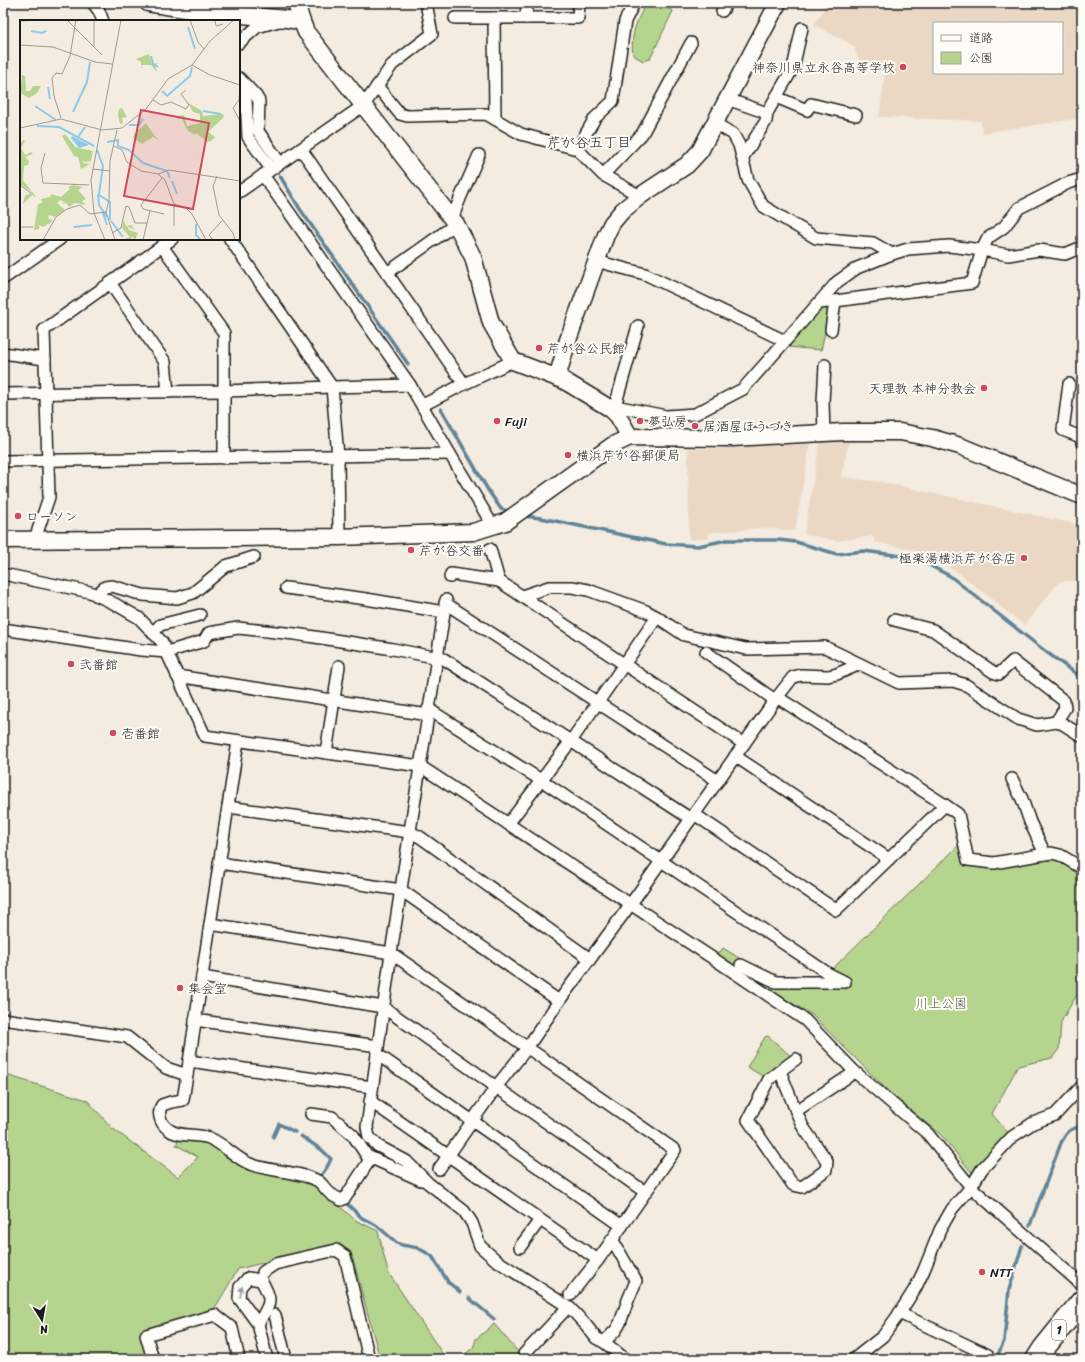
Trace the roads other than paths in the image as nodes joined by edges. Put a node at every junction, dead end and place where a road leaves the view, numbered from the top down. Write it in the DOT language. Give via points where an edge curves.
graph roads {
  1 [pos="93,3"];
  2 [pos="148,3"];
  3 [pos="296,3"];
  4 [pos="426,3"];
  5 [pos="527,3"];
  6 [pos="579,3"];
  7 [pos="634,3"];
  8 [pos="778,3"];
  9 [pos="455,18"];
  10 [pos="494,18"];
  11 [pos="526,18"];
  12 [pos="103,20"];
  13 [pos="295,20"];
  14 [pos="802,28"];
  15 [pos="240,42"];
  16 [pos="691,43"];
  17 [pos="240,80"];
  18 [pos="377,86"];
  19 [pos="247,96"];
  20 [pos="776,97"];
  21 [pos="727,99"];
  22 [pos="364,105"];
  23 [pos="767,113"];
  24 [pos="856,115"];
  25 [pos="495,119"];
  26 [pos="714,123"];
  27 [pos="258,131"];
  28 [pos="248,137"];
  29 [pos="301,149"];
  30 [pos="577,149"];
  31 [pos="479,155"];
  32 [pos="743,157"];
  33 [pos="272,169"];
  34 [pos="603,175"];
  35 [pos="1082,180"];
  36 [pos="240,191"];
  37 [pos="640,196"];
  38 [pos="454,221"];
  39 [pos="59,240"];
  40 [pos="171,240"];
  41 [pos="231,240"];
  42 [pos="162,246"];
  43 [pos="982,250"];
  44 [pos="1082,250"];
  45 [pos="892,254"];
  46 [pos="596,261"];
  47 [pos="387,273"];
  48 [pos="3,279"];
  49 [pos="110,283"];
  50 [pos="835,301"];
  51 [pos="820,303"];
  52 [pos="638,326"];
  53 [pos="831,330"];
  54 [pos="785,341"];
  55 [pos="3,353"];
  56 [pos="45,359"];
  57 [pos="513,361"];
  58 [pos="825,365"];
  59 [pos="557,378"];
  60 [pos="464,384"];
  61 [pos="1069,384"];
  62 [pos="410,385"];
  63 [pos="332,387"];
  64 [pos="224,391"];
  65 [pos="168,392"];
  66 [pos="46,393"];
  67 [pos="3,394"];
  68 [pos="423,406"];
  69 [pos="613,408"];
  70 [pos="824,434"];
  71 [pos="630,437"];
  72 [pos="1082,443"];
  73 [pos="450,454"];
  74 [pos="338,456"];
  75 [pos="224,458"];
  76 [pos="48,460"];
  77 [pos="3,461"];
  78 [pos="1082,496"];
  79 [pos="499,524"];
  80 [pos="339,537"];
  81 [pos="35,539"];
  82 [pos="3,540"];
  83 [pos="490,549"];
  84 [pos="254,557"];
  85 [pos="3,574"];
  86 [pos="450,578"];
  87 [pos="498,581"];
  88 [pos="286,588"];
  89 [pos="96,595"];
  90 [pos="522,596"];
  91 [pos="445,605"];
  92 [pos="200,615"];
  93 [pos="657,617"];
  94 [pos="894,620"];
  95 [pos="3,629"];
  96 [pos="153,632"];
  97 [pos="684,635"];
  98 [pos="167,652"];
  99 [pos="436,657"];
  100 [pos="624,664"];
  101 [pos="860,664"];
  102 [pos="339,666"];
  103 [pos="177,676"];
  104 [pos="776,699"];
  105 [pos="334,700"];
  106 [pos="598,703"];
  107 [pos="428,712"];
  108 [pos="1056,722"];
  109 [pos="1082,736"];
  110 [pos="238,741"];
  111 [pos="571,741"];
  112 [pos="744,744"];
  113 [pos="326,753"];
  114 [pos="735,756"];
  115 [pos="420,766"];
  116 [pos="1012,779"];
  117 [pos="541,780"];
  118 [pos="718,781"];
  119 [pos="945,804"];
  120 [pos="228,807"];
  121 [pos="692,816"];
  122 [pos="508,824"];
  123 [pos="410,832"];
  124 [pos="1045,854"];
  125 [pos="889,859"];
  126 [pos="661,861"];
  127 [pos="219,863"];
  128 [pos="1082,868"];
  129 [pos="401,890"];
  130 [pos="630,905"];
  131 [pos="210,924"];
  132 [pos="391,953"];
  133 [pos="590,959"];
  134 [pos="741,965"];
  135 [pos="202,977"];
  136 [pos="559,1001"];
  137 [pos="383,1007"];
  138 [pos="3,1019"];
  139 [pos="195,1020"];
  140 [pos="527,1048"];
  141 [pos="378,1050"];
  142 [pos="796,1059"];
  143 [pos="189,1061"];
  144 [pos="780,1071"];
  145 [pos="855,1072"];
  146 [pos="186,1075"];
  147 [pos="1082,1086"];
  148 [pos="372,1087"];
  149 [pos="496,1087"];
  150 [pos="370,1101"];
  151 [pos="796,1111"];
  152 [pos="311,1114"];
  153 [pos="472,1121"];
  154 [pos="447,1155"];
  155 [pos="371,1158"];
  156 [pos="439,1168"];
  157 [pos="428,1183"];
  158 [pos="971,1187"];
  159 [pos="645,1192"];
  160 [pos="540,1220"];
  161 [pos="622,1226"];
  162 [pos="612,1239"];
  163 [pos="520,1247"];
  164 [pos="598,1260"];
  165 [pos="263,1272"];
  166 [pos="1082,1285"];
  167 [pos="570,1295"];
  168 [pos="1082,1301"];
  169 [pos="568,1307"];
  170 [pos="899,1313"];
  171 [pos="275,1315"];
  172 [pos="258,1324"];
  173 [pos="604,1342"];
  174 [pos="524,1354"];
  175 [pos="988,1355"];
  176 [pos="153,1359"];
  177 [pos="239,1359"];
  178 [pos="267,1359"];
  179 [pos="286,1359"];
  180 [pos="369,1359"];
  181 [pos="625,1359"];
  182 [pos="854,1359"];
  183 [pos="1037,1359"];
  1 -- 12 [label="street"];
  2 -- 13 [label="street" via="197,11"];
  3 -- 13 [label="street"];
  4 -- 18 [label="street" via="432,34 392,65"];
  5 -- 11 [label="street"];
  6 -- 11 [label="street" via="578,18"];
  7 -- 30 [label="street" via="626,21 614,101 595,118"];
  8 -- 21 [label="street"];
  9 -- 10 [label="street"];
  10 -- 11 [label="street"];
  10 -- 25 [label="street"];
  13 -- 15 [label="street" via="257,27"];
  13 -- 22 [label="street"];
  14 -- 20 [label="street" via="793,68"];
  16 -- 34 [label="street" via="642,134"];
  17 -- 19 [label="street"];
  18 -- 22 [label="street"];
  18 -- 25 [label="street" via="400,114 407,116 486,114"];
  19 -- 27 [label="street" via="259,101"];
  19 -- 28 [label="street"];
  20 -- 23 [label="street"];
  20 -- 24 [label="street" via="806,110 811,104"];
  21 -- 23 [label="street"];
  21 -- 26 [label="street"];
  22 -- 29 [label="street"];
  22 -- 38 [label="street"];
  23 -- 32 [label="street" via="766,121"];
  25 -- 30 [label="street" via="521,134"];
  26 -- 32 [label="street" via="733,134"];
  26 -- 37 [label="street" via="700,151 687,165"];
  27 -- 28 [label="street"];
  27 -- 33 [label="street"];
  28 -- 33 [label="street"];
  29 -- 33 [label="street"];
  29 -- 47 [label="street"];
  30 -- 34 [label="street"];
  31 -- 38 [label="street"];
  32 -- 45 [label="street" via="748,180 763,206 816,238 873,243"];
  33 -- 36 [label="street"];
  33 -- 62 [label="street"];
  34 -- 37 [label="street"];
  35 -- 43 [label="street" via="1068,183 1019,208 1004,228 988,238"];
  37 -- 46 [label="street" via="612,223"];
  38 -- 47 [label="street"];
  38 -- 57 [label="street" via="473,257 491,323"];
  39 -- 48 [label="street"];
  40 -- 42 [label="street"];
  41 -- 63 [label="street"];
  42 -- 49 [label="street"];
  42 -- 64 [label="street" via="224,333"];
  43 -- 44 [label="street" via="1008,255 1039,250 1064,254"];
  43 -- 45 [label="street" via="949,246 908,249"];
  43 -- 50 [label="street" via="972,283"];
  45 -- 51 [label="street" via="857,268 837,282"];
  46 -- 54 [label="street" via="645,274"];
  46 -- 59 [label="street"];
  47 -- 60 [label="street"];
  49 -- 56 [label="street" via="44,330"];
  49 -- 65 [label="street" via="165,362"];
  50 -- 51 [label="street"];
  50 -- 53 [label="street"];
  51 -- 54 [label="street"];
  52 -- 69 [label="street"];
  54 -- 69 [label="street" via="743,389 695,414 666,416"];
  55 -- 56 [label="street"];
  56 -- 66 [label="street"];
  57 -- 59 [label="street"];
  57 -- 60 [label="street"];
  58 -- 70 [label="street"];
  59 -- 69 [label="street"];
  60 -- 68 [label="street"];
  61 -- 72 [label="street" via="1063,430 1081,437"];
  62 -- 63 [label="street"];
  62 -- 68 [label="street"];
  63 -- 64 [label="street"];
  63 -- 74 [label="street"];
  64 -- 65 [label="street"];
  64 -- 75 [label="street"];
  65 -- 66 [label="street"];
  66 -- 67 [label="street"];
  66 -- 76 [label="street"];
  68 -- 73 [label="street"];
  69 -- 71 [label="street"];
  70 -- 71 [label="street" via="731,438"];
  70 -- 78 [label="street" via="900,432 932,438 960,446"];
  71 -- 79 [label="street" via="613,445"];
  73 -- 74 [label="street"];
  73 -- 79 [label="street"];
  74 -- 75 [label="street"];
  74 -- 80 [label="street"];
  75 -- 76 [label="street"];
  76 -- 77 [label="street"];
  76 -- 81 [label="street" via="49,497"];
  79 -- 80 [label="street" via="473,532"];
  80 -- 81 [label="street"];
  81 -- 82 [label="street"];
  83 -- 87 [label="street"];
  84 -- 89 [label="street" via="226,566 193,593 177,598 143,595 112,586 105,587"];
  85 -- 89 [label="street"];
  86 -- 87 [label="street" via="451,574"];
  87 -- 90 [label="street"];
  88 -- 91 [label="street" via="366,599"];
  89 -- 96 [label="street" via="139,618"];
  90 -- 93 [label="street" via="549,586 572,587 588,590"];
  90 -- 100 [label="street"];
  91 -- 99 [label="street"];
  91 -- 106 [label="street"];
  92 -- 96 [label="street" via="160,625"];
  93 -- 97 [label="street"];
  93 -- 100 [label="street"];
  94 -- 108 [label="street" via="933,630 993,672 999,674 1013,662 1064,701 1065,708"];
  95 -- 98 [label="street"];
  96 -- 98 [label="street"];
  97 -- 101 [label="street" via="746,649 825,647"];
  97 -- 104 [label="street"];
  98 -- 99 [label="street" via="204,640 209,633 238,628 302,635"];
  98 -- 103 [label="street"];
  99 -- 107 [label="street"];
  99 -- 111 [label="street" via="444,659"];
  100 -- 106 [label="street"];
  100 -- 112 [label="street"];
  101 -- 104 [label="street" via="828,676 793,677"];
  101 -- 108 [label="street" via="899,683 953,681 966,685 1018,720 1037,725"];
  102 -- 105 [label="street"];
  103 -- 105 [label="street"];
  103 -- 110 [label="street" via="205,736"];
  104 -- 112 [label="street"];
  104 -- 119 [label="street"];
  105 -- 107 [label="street"];
  105 -- 113 [label="street"];
  106 -- 111 [label="street"];
  106 -- 118 [label="street"];
  107 -- 115 [label="street"];
  107 -- 117 [label="street"];
  108 -- 109 [label="street"];
  110 -- 113 [label="street"];
  110 -- 120 [label="street"];
  111 -- 117 [label="street"];
  111 -- 121 [label="street"];
  112 -- 114 [label="street"];
  113 -- 115 [label="street"];
  114 -- 118 [label="street"];
  114 -- 125 [label="street"];
  115 -- 122 [label="street"];
  115 -- 123 [label="street"];
  116 -- 124 [label="street"];
  117 -- 122 [label="street"];
  117 -- 126 [label="street"];
  118 -- 121 [label="street"];
  119 -- 124 [label="street" via="958,814 968,860 994,863"];
  119 -- 125 [label="street"];
  120 -- 123 [label="street"];
  120 -- 127 [label="street"];
  121 -- 125 [label="street" via="836,910"];
  121 -- 126 [label="street"];
  122 -- 130 [label="street"];
  123 -- 129 [label="street"];
  123 -- 133 [label="street"];
  124 -- 128 [label="street" via="1060,855"];
  126 -- 130 [label="street"];
  126 -- 134 [label="street" via="829,974 845,982 776,982"];
  127 -- 129 [label="street"];
  127 -- 131 [label="street"];
  129 -- 132 [label="street"];
  129 -- 136 [label="street"];
  130 -- 133 [label="street"];
  130 -- 145 [label="street" via="720,958 805,1020"];
  131 -- 132 [label="street"];
  131 -- 135 [label="street"];
  132 -- 137 [label="street"];
  132 -- 140 [label="street"];
  133 -- 136 [label="street"];
  135 -- 137 [label="street"];
  135 -- 139 [label="street"];
  136 -- 140 [label="street"];
  137 -- 141 [label="street"];
  137 -- 149 [label="street"];
  138 -- 146 [label="street" via="127,1036 166,1068"];
  139 -- 141 [label="street"];
  139 -- 143 [label="street"];
  140 -- 149 [label="street"];
  140 -- 159 [label="street" via="675,1150"];
  141 -- 148 [label="street"];
  141 -- 153 [label="street"];
  142 -- 144 [label="street"];
  143 -- 146 [label="street"];
  143 -- 148 [label="street"];
  144 -- 151 [label="street"];
  144 -- 151 [label="street" via="769,1079 748,1120 792,1185 802,1187 826,1170 827,1161 803,1127"];
  145 -- 151 [label="street"];
  145 -- 158 [label="street" via="928,1134"];
  146 -- 155 [label="street" via="183,1100 162,1105 159,1109 163,1123 173,1132 211,1139 250,1164 308,1177 319,1182 330,1194 341,1200 345,1198"];
  147 -- 158 [label="street" via="1055,1115 1033,1123 1012,1136 982,1169 977,1170"];
  148 -- 150 [label="street"];
  149 -- 153 [label="street"];
  149 -- 159 [label="street"];
  150 -- 154 [label="street"];
  150 -- 157 [label="street" via="367,1127 369,1137 378,1146 406,1161"];
  152 -- 155 [label="street" via="332,1117 353,1135"];
  153 -- 154 [label="street"];
  153 -- 161 [label="street"];
  154 -- 156 [label="street"];
  154 -- 160 [label="street"];
  155 -- 157 [label="street"];
  157 -- 169 [label="street" via="464,1212 472,1223 480,1246 496,1260"];
  158 -- 166 [label="street"];
  158 -- 170 [label="street" via="952,1209 940,1230 916,1287"];
  159 -- 161 [label="street"];
  160 -- 163 [label="street"];
  160 -- 164 [label="street"];
  161 -- 162 [label="street"];
  162 -- 164 [label="street"];
  162 -- 173 [label="street" via="636,1281 620,1323"];
  164 -- 167 [label="street"];
  165 -- 180 [label="street" via="275,1264 336,1250 345,1256"];
  168 -- 183 [label="highway, 1"];
  169 -- 173 [label="street" via="596,1338"];
  169 -- 174 [label="street"];
  170 -- 175 [label="street"];
  170 -- 182 [label="street" via="883,1336"];
  171 -- 179 [label="street"];
  172 -- 178 [label="street"];
  173 -- 181 [label="street"];
  176 -- 177 [label="street" via="146,1335 214,1315 232,1328"];
}
